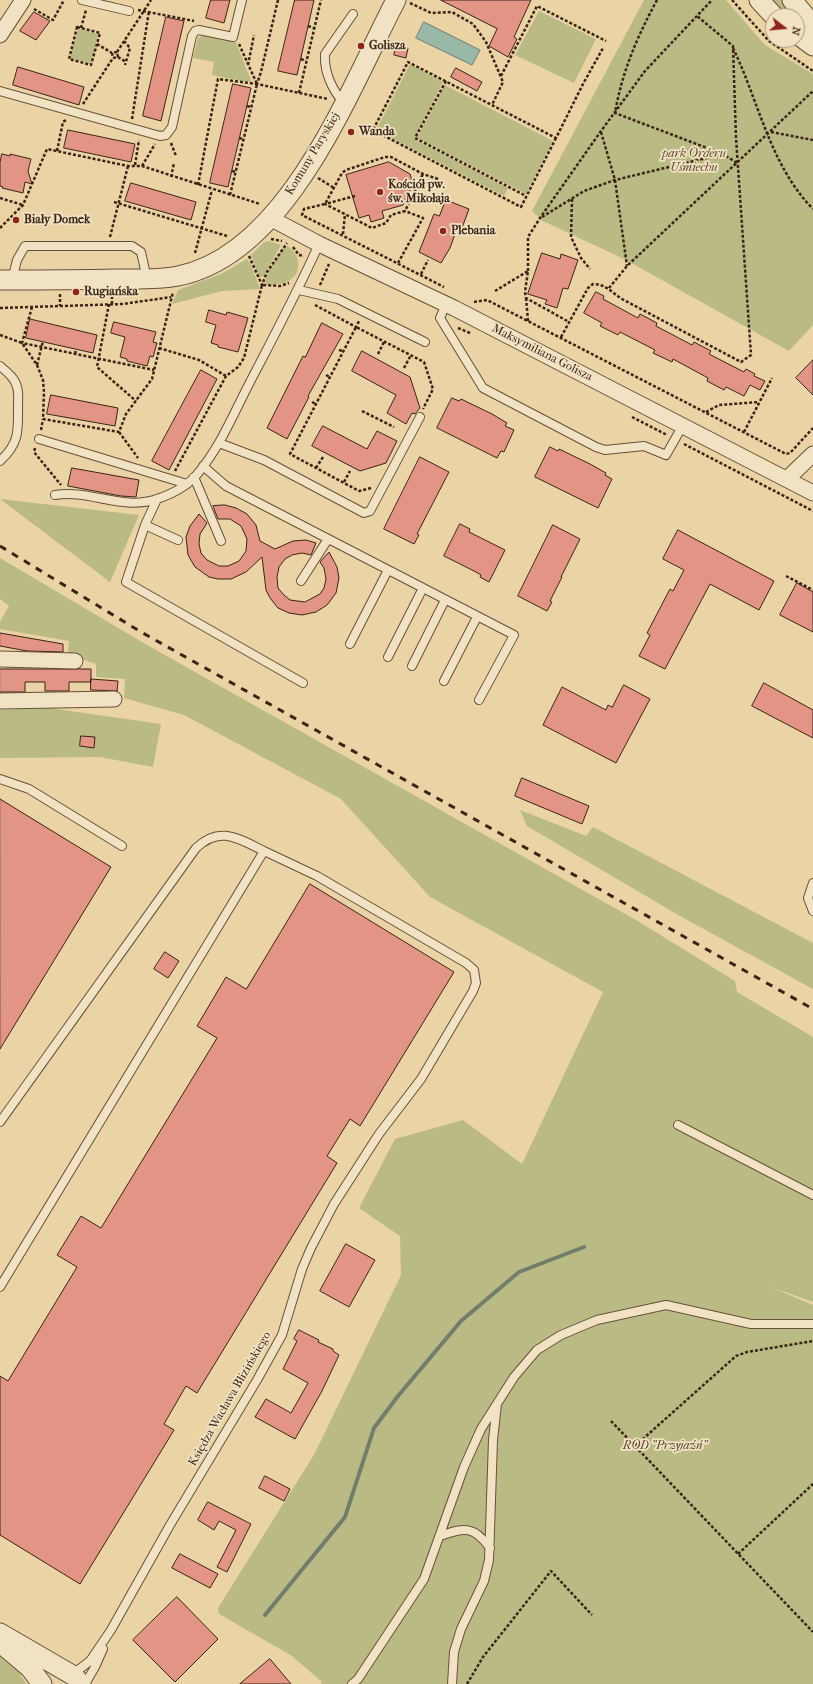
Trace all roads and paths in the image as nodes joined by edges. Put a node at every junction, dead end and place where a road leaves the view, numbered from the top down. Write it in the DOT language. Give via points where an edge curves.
graph roads {
  1 [pos="64,0"];
  2 [pos="151,0"];
  3 [pos="242,0"];
  4 [pos="278,0"];
  5 [pos="321,0"];
  6 [pos="657,0"];
  7 [pos="712,0"];
  8 [pos="732,0"];
  9 [pos="759,0"];
  10 [pos="792,0"];
  11 [pos="85,1"];
  12 [pos="402,1"];
  13 [pos="26,3"];
  14 [pos="766,8"];
  15 [pos="129,11"];
  16 [pos="353,14"];
  17 [pos="697,16"];
  18 [pos="188,20"];
  19 [pos="200,22"];
  20 [pos="813,25"];
  21 [pos="308,26"];
  22 [pos="186,27"];
  23 [pos="81,28"];
  24 [pos="314,28"];
  25 [pos="0,35"];
  26 [pos="254,35"];
  27 [pos="236,38"];
  28 [pos="124,41"];
  29 [pos="606,41"];
  30 [pos="97,44"];
  31 [pos="733,46"];
  32 [pos="603,48"];
  33 [pos="117,52"];
  34 [pos="112,53"];
  35 [pos="118,57"];
  36 [pos="113,58"];
  37 [pos="300,59"];
  38 [pos="306,61"];
  39 [pos="248,65"];
  40 [pos="813,71"];
  41 [pos="501,77"];
  42 [pos="446,81"];
  43 [pos="257,84"];
  44 [pos="0,91"];
  45 [pos="813,91"];
  46 [pos="299,93"];
  47 [pos="337,102"];
  48 [pos="492,105"];
  49 [pos="247,106"];
  50 [pos="251,107"];
  51 [pos="77,113"];
  52 [pos="615,113"];
  53 [pos="130,128"];
  54 [pos="139,131"];
  55 [pos="601,131"];
  56 [pos="771,132"];
  57 [pos="768,135"];
  58 [pos="160,136"];
  59 [pos="239,138"];
  60 [pos="556,138"];
  61 [pos="244,139"];
  62 [pos="813,140"];
  63 [pos="57,151"];
  64 [pos="723,154"];
  65 [pos="174,163"];
  66 [pos="738,163"];
  67 [pos="135,165"];
  68 [pos="128,166"];
  69 [pos="142,166"];
  70 [pos="232,171"];
  71 [pos="236,172"];
  72 [pos="423,174"];
  73 [pos="313,175"];
  74 [pos="171,177"];
  75 [pos="438,179"];
  76 [pos="615,180"];
  77 [pos="198,185"];
  78 [pos="334,188"];
  79 [pos="212,190"];
  80 [pos="230,195"];
  81 [pos="355,196"];
  82 [pos="526,196"];
  83 [pos="0,198"];
  84 [pos="572,199"];
  85 [pos="114,202"];
  86 [pos="118,203"];
  87 [pos="325,204"];
  88 [pos="22,205"];
  89 [pos="813,209"];
  90 [pos="405,210"];
  91 [pos="267,212"];
  92 [pos="345,214"];
  93 [pos="540,218"];
  94 [pos="199,227"];
  95 [pos="0,228"];
  96 [pos="343,234"];
  97 [pos="286,242"];
  98 [pos="319,244"];
  99 [pos="107,245"];
  100 [pos="248,252"];
  101 [pos="299,255"];
  102 [pos="194,260"];
  103 [pos="428,260"];
  104 [pos="300,262"];
  105 [pos="398,263"];
  106 [pos="627,266"];
  107 [pos="590,269"];
  108 [pos="528,271"];
  109 [pos="421,274"];
  110 [pos="147,279"];
  111 [pos="6,280"];
  112 [pos="293,280"];
  113 [pos="262,285"];
  114 [pos="448,288"];
  115 [pos="609,288"];
  116 [pos="299,290"];
  117 [pos="495,291"];
  118 [pos="60,292"];
  119 [pos="112,294"];
  120 [pos="468,298"];
  121 [pos="526,298"];
  122 [pos="110,304"];
  123 [pos="446,304"];
  124 [pos="60,306"];
  125 [pos="32,307"];
  126 [pos="0,308"];
  127 [pos="440,318"];
  128 [pos="528,321"];
  129 [pos="570,322"];
  130 [pos="0,335"];
  131 [pos="474,335"];
  132 [pos="561,337"];
  133 [pos="43,342"];
  134 [pos="384,342"];
  135 [pos="424,342"];
  136 [pos="22,343"];
  137 [pos="41,347"];
  138 [pos="158,348"];
  139 [pos="76,349"];
  140 [pos="339,350"];
  141 [pos="343,351"];
  142 [pos="75,354"];
  143 [pos="378,354"];
  144 [pos="411,355"];
  145 [pos="99,359"];
  146 [pos="37,365"];
  147 [pos="0,366"];
  148 [pos="404,368"];
  149 [pos="154,370"];
  150 [pos="326,375"];
  151 [pos="226,376"];
  152 [pos="330,377"];
  153 [pos="772,378"];
  154 [pos="136,401"];
  155 [pos="312,402"];
  156 [pos="760,402"];
  157 [pos="316,404"];
  158 [pos="362,411"];
  159 [pos="705,412"];
  160 [pos="625,413"];
  161 [pos="420,417"];
  162 [pos="43,419"];
  163 [pos="683,425"];
  164 [pos="394,427"];
  165 [pos="41,428"];
  166 [pos="813,428"];
  167 [pos="744,432"];
  168 [pos="38,439"];
  169 [pos="674,439"];
  170 [pos="218,443"];
  171 [pos="34,452"];
  172 [pos="813,454"];
  173 [pos="323,457"];
  174 [pos="0,461"];
  175 [pos="203,466"];
  176 [pos="316,468"];
  177 [pos="350,471"];
  178 [pos="194,477"];
  179 [pos="787,479"];
  180 [pos="170,480"];
  181 [pos="344,482"];
  182 [pos="187,484"];
  183 [pos="384,484"];
  184 [pos="67,493"];
  185 [pos="813,493"];
  186 [pos="55,495"];
  187 [pos="157,499"];
  188 [pos="813,511"];
  189 [pos="145,525"];
  190 [pos="328,539"];
  191 [pos="178,540"];
  192 [pos="222,541"];
  193 [pos="388,570"];
  194 [pos="786,576"];
  195 [pos="301,581"];
  196 [pos="423,588"];
  197 [pos="813,590"];
  198 [pos="445,600"];
  199 [pos="478,616"];
  200 [pos="350,644"];
  201 [pos="388,657"];
  202 [pos="0,659"];
  203 [pos="75,661"];
  204 [pos="412,666"];
  205 [pos="444,681"];
  206 [pos="302,683"];
  207 [pos="114,699"];
  208 [pos="479,700"];
  209 [pos="0,701"];
  210 [pos="0,779"];
  211 [pos="122,846"];
  212 [pos="264,851"];
  213 [pos="813,883"];
  214 [pos="813,911"];
  215 [pos="0,1122"];
  216 [pos="678,1125"];
  217 [pos="813,1195"];
  218 [pos="0,1287"];
  219 [pos="813,1324"];
  220 [pos="813,1341"];
  221 [pos="498,1400"];
  222 [pos="611,1421"];
  223 [pos="635,1446"];
  224 [pos="813,1484"];
  225 [pos="440,1536"];
  226 [pos="490,1548"];
  227 [pos="738,1554"];
  228 [pos="592,1615"];
  229 [pos="111,1630"];
  230 [pos="0,1632"];
  231 [pos="813,1632"];
  232 [pos="0,1643"];
  233 [pos="76,1679"];
  234 [pos="42,1684"];
  235 [pos="46,1684"];
  236 [pos="352,1684"];
  237 [pos="452,1684"];
  238 [pos="467,1684"];
  1 -- 13 [label="path" via="53,20"];
  2 -- 28 [label="path"];
  3 -- 58 [label="lane" via="233,37 195,31 172,127 166,135"];
  4 -- 43 [label="path"];
  5 -- 24 [label="path"];
  6 -- 52 [label="path" via="634,44"];
  7 -- 17 [label="path"];
  8 -- 40 [label="path" via="769,41"];
  9 -- 14 [label="street"];
  10 -- 20 [label="street"];
  11 -- 15 [label="lane"];
  11 -- 23 [label="path"];
  12 -- 41 [label="path" via="431,13 452,12 473,24 486,42"];
  12 -- 47 [label="street, Komuny Paryskiej"];
  13 -- 25 [label="street"];
  16 -- 47 [label="lane" via="325,54"];
  17 -- 31 [label="path"];
  17 -- 52 [label="path" via="645,71"];
  18 -- 19 [label="path"];
  18 -- 22 [label="path"];
  18 -- 53 [label="path" via="149,11"];
  21 -- 24 [label="path"];
  23 -- 30 [label="path" via="100,33"];
  23 -- 30 [label="path" via="77,27 69,59 91,65"];
  24 -- 38 [label="path"];
  26 -- 39 [label="path"];
  27 -- 39 [label="path"];
  28 -- 33 [label="path"];
  28 -- 35 [label="path" via="130,48 125,64"];
  29 -- 41 [label="path" via="537,6"];
  30 -- 34 [label="path"];
  31 -- 57 [label="path"];
  31 -- 66 [label="path"];
  32 -- 60 [label="path"];
  33 -- 34 [label="path"];
  33 -- 35 [label="path"];
  34 -- 36 [label="path"];
  35 -- 36 [label="path"];
  36 -- 51 [label="path"];
  37 -- 38 [label="path"];
  38 -- 46 [label="path"];
  39 -- 43 [label="path"];
  41 -- 48 [label="path" via="503,82"];
  42 -- 48 [label="path"];
  42 -- 82 [label="path" via="415,138"];
  42 -- 82 [label="path" via="408,62 373,130 521,206"];
  43 -- 46 [label="path"];
  43 -- 50 [label="path"];
  43 -- 77 [label="path" via="218,79"];
  44 -- 51 [label="lane"];
  45 -- 56 [label="path"];
  46 -- 47 [label="path"];
  47 -- 91 [label="street, Komuny Paryskiej" via="308,167 284,202"];
  48 -- 60 [label="path"];
  49 -- 50 [label="path"];
  50 -- 61 [label="path"];
  51 -- 53 [label="lane"];
  51 -- 63 [label="path" via="63,122"];
  52 -- 55 [label="path"];
  52 -- 64 [label="path"];
  53 -- 54 [label="lane"];
  54 -- 58 [label="lane"];
  54 -- 67 [label="path"];
  55 -- 76 [label="path"];
  55 -- 93 [label="path"];
  56 -- 57 [label="path"];
  56 -- 62 [label="path"];
  57 -- 66 [label="path"];
  57 -- 89 [label="path" via="787,177"];
  58 -- 69 [label="path"];
  59 -- 61 [label="path"];
  60 -- 82 [label="path"];
  61 -- 71 [label="path"];
  63 -- 68 [label="path"];
  63 -- 88 [label="path" via="47,149"];
  64 -- 66 [label="path"];
  64 -- 76 [label="path"];
  65 -- 74 [label="path"];
  66 -- 106 [label="path"];
  66 -- 115 [label="path" via="751,355 741,362 622,299"];
  67 -- 68 [label="path"];
  67 -- 69 [label="path"];
  68 -- 86 [label="path"];
  69 -- 74 [label="path"];
  70 -- 71 [label="path"];
  71 -- 80 [label="path"];
  72 -- 75 [label="path"];
  72 -- 78 [label="path" via="391,157 385,157 346,170"];
  72 -- 90 [label="path"];
  73 -- 78 [label="path"];
  74 -- 77 [label="path"];
  76 -- 84 [label="path" via="584,191"];
  76 -- 106 [label="path"];
  77 -- 79 [label="path"];
  78 -- 87 [label="path"];
  79 -- 80 [label="path"];
  79 -- 102 [label="path"];
  80 -- 91 [label="path"];
  81 -- 87 [label="path"];
  83 -- 88 [label="path"];
  84 -- 93 [label="path"];
  84 -- 107 [label="path" via="570,237"];
  85 -- 86 [label="path"];
  86 -- 94 [label="path"];
  86 -- 99 [label="path"];
  87 -- 92 [label="path"];
  87 -- 96 [label="path" via="304,209 302,215"];
  88 -- 95 [label="path"];
  90 -- 92 [label="path" via="391,215 386,223 372,228"];
  90 -- 105 [label="path" via="422,218"];
  91 -- 98 [label="street, Maksymiliana Golisza"];
  91 -- 110 [label="street, Komuny Paryskiej" via="245,243 216,263 180,276"];
  92 -- 96 [label="path"];
  93 -- 108 [label="path" via="528,237"];
  96 -- 105 [label="path"];
  97 -- 113 [label="path"];
  98 -- 116 [label="lane"];
  98 -- 123 [label="street, Maksymiliana Golisza"];
  99 -- 110 [label="lane" via="137,248 143,257"];
  99 -- 111 [label="lane" via="26,246"];
  100 -- 113 [label="path"];
  101 -- 104 [label="path"];
  103 -- 109 [label="path"];
  105 -- 109 [label="path"];
  106 -- 115 [label="path"];
  108 -- 117 [label="path"];
  108 -- 121 [label="path" via="524,292"];
  109 -- 114 [label="path"];
  110 -- 111 [label="street, Komuny Paryskiej"];
  112 -- 113 [label="path" via="280,286"];
  113 -- 151 [label="path" via="244,358 238,367"];
  115 -- 129 [label="path" via="593,284 588,288"];
  116 -- 135 [label="lane" via="338,298"];
  116 -- 170 [label="lane"];
  118 -- 124 [label="path"];
  119 -- 122 [label="path"];
  120 -- 128 [label="path" via="474,302 487,300"];
  121 -- 128 [label="path"];
  121 -- 129 [label="path"];
  122 -- 124 [label="path"];
  122 -- 138 [label="path" via="171,297"];
  122 -- 145 [label="path"];
  123 -- 127 [label="lane"];
  123 -- 163 [label="street, Maksymiliana Golisza"];
  124 -- 125 [label="path"];
  125 -- 126 [label="path"];
  125 -- 136 [label="path"];
  127 -- 131 [label="path"];
  127 -- 169 [label="lane" via="482,388 505,400 605,450 644,446 666,455"];
  128 -- 132 [label="path"];
  129 -- 132 [label="path"];
  130 -- 136 [label="path"];
  132 -- 159 [label="path"];
  133 -- 137 [label="path"];
  134 -- 141 [label="path" via="356,327"];
  134 -- 143 [label="path"];
  134 -- 144 [label="path"];
  136 -- 137 [label="path"];
  136 -- 146 [label="path"];
  137 -- 142 [label="path"];
  137 -- 146 [label="path"];
  138 -- 149 [label="path"];
  138 -- 151 [label="path" via="199,360"];
  139 -- 142 [label="path"];
  140 -- 141 [label="path"];
  141 -- 152 [label="path"];
  142 -- 145 [label="path"];
  144 -- 148 [label="path"];
  144 -- 161 [label="path" via="424,362 433,389"];
  145 -- 149 [label="path"];
  145 -- 154 [label="path" via="97,367"];
  146 -- 162 [label="path" via="43,380"];
  147 -- 174 [label="lane" via="11,375 17,387 18,417 18,437 10,452"];
  149 -- 154 [label="path" via="152,379"];
  150 -- 152 [label="path"];
  151 -- 180 [label="path"];
  152 -- 157 [label="path"];
  153 -- 156 [label="path"];
  154 -- 162 [label="path" via="126,414 119,432"];
  155 -- 157 [label="path"];
  156 -- 159 [label="path" via="719,405"];
  156 -- 167 [label="path"];
  157 -- 176 [label="path" via="290,454"];
  158 -- 164 [label="path"];
  159 -- 167 [label="path"];
  160 -- 169 [label="path"];
  161 -- 183 [label="lane"];
  162 -- 165 [label="path"];
  163 -- 169 [label="lane"];
  163 -- 179 [label="street, Maksymiliana Golisza"];
  166 -- 167 [label="path" via="790,453 786,454"];
  168 -- 180 [label="lane"];
  169 -- 188 [label="path"];
  170 -- 175 [label="lane"];
  170 -- 183 [label="lane" via="264,460 364,513 370,511"];
  171 -- 184 [label="path"];
  172 -- 179 [label="street"];
  173 -- 176 [label="path"];
  175 -- 178 [label="lane"];
  175 -- 190 [label="lane" via="226,486"];
  176 -- 181 [label="path"];
  177 -- 181 [label="path"];
  178 -- 182 [label="lane"];
  178 -- 192 [label="lane"];
  179 -- 185 [label="street, Maksymiliana Golisza"];
  180 -- 182 [label="lane"];
  181 -- 183 [label="path" via="359,490"];
  182 -- 187 [label="lane"];
  184 -- 186 [label="lane"];
  184 -- 187 [label="lane" via="131,504"];
  187 -- 189 [label="lane"];
  189 -- 191 [label="lane"];
  189 -- 206 [label="lane" via="126,582"];
  190 -- 193 [label="lane"];
  190 -- 195 [label="lane"];
  193 -- 196 [label="lane"];
  193 -- 200 [label="lane"];
  194 -- 197 [label="path"];
  196 -- 198 [label="lane"];
  196 -- 201 [label="lane"];
  198 -- 199 [label="lane"];
  198 -- 204 [label="lane"];
  199 -- 205 [label="lane"];
  199 -- 208 [label="lane" via="514,635"];
  202 -- 203 [label="street"];
  207 -- 209 [label="street"];
  210 -- 211 [label="lane" via="29,789"];
  212 -- 215 [label="lane" via="225,835 209,838 196,848"];
  212 -- 218 [label="lane"];
  212 -- 229 [label="lane, Księdza Wacława Blizińskiego" via="317,876 466,963 474,970 476,983 409,1096 370,1146 323,1223 302,1269 282,1335"];
  213 -- 214 [label="lane" via="808,898"];
  216 -- 217 [label="lane"];
  219 -- 221 [label="lane" via="751,1324 666,1306 597,1320 567,1332 537,1350"];
  220 -- 223 [label="path" via="736,1356"];
  221 -- 225 [label="lane" via="481,1429 464,1468"];
  221 -- 226 [label="lane" via="493,1440"];
  222 -- 223 [label="path"];
  223 -- 227 [label="path"];
  224 -- 227 [label="path"];
  225 -- 226 [label="lane" via="468,1528 482,1536"];
  225 -- 236 [label="lane" via="424,1579 358,1679"];
  226 -- 237 [label="lane" via="484,1581 461,1629 454,1652"];
  227 -- 231 [label="path"];
  228 -- 238 [label="path" via="551,1571 483,1657"];
  229 -- 233 [label="lane, Księdza Wacława Blizińskiego"];
  229 -- 233 [label="lane, Księdza Wacława Blizińskiego" via="96,1667"];
  230 -- 233 [label="street"];
  232 -- 234 [label="street" via="30,1668"];
  233 -- 235 [label="street" via="57,1674"];
}
